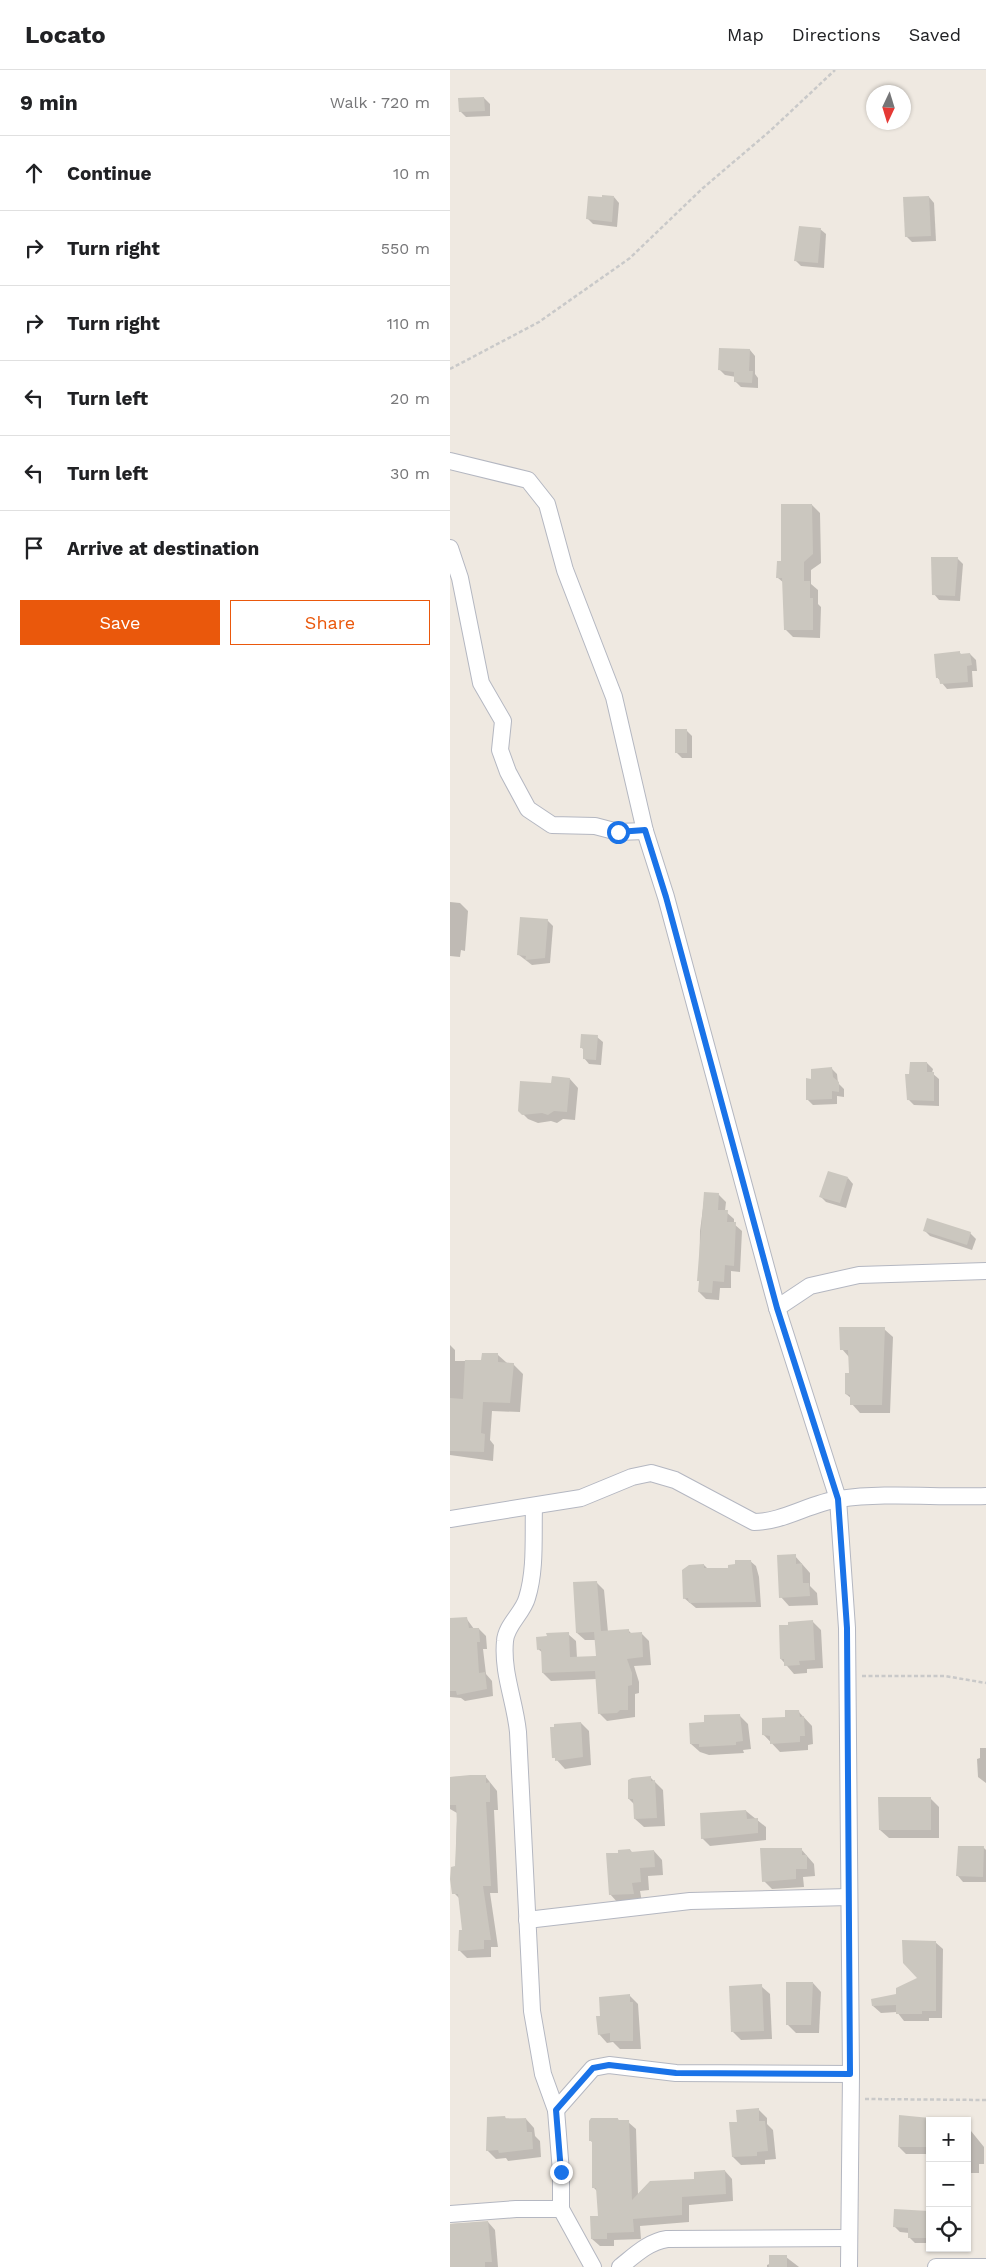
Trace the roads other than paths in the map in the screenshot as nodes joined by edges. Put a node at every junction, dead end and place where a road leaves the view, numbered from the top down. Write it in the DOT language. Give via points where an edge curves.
graph roads {
  1 [pos="450,461"];
  2 [pos="450,548"];
  3 [pos="645,830"];
  4 [pos="986,1271"];
  5 [pos="777,1308"];
  6 [pos="986,1496"];
  7 [pos="838,1499"];
  8 [pos="534,1506"];
  9 [pos="450,1519"];
  10 [pos="849,1898"];
  11 [pos="528,1920"];
  12 [pos="850,2074"];
  13 [pos="556,2110"];
  14 [pos="561,2209"];
  15 [pos="450,2214"];
  16 [pos="849,2238"];
  17 [pos="592,2267"];
  18 [pos="620,2267"];
  19 [pos="849,2267"];
  20 [pos="936,2267"];
  21 [pos="986,2267"];
  1 -- 3 [label="street" via="528,480 547,504 565,570 614,697"];
  2 -- 3 [label="street" via="460,578 481,684 503,721 500,750 528,809 552,825 596,826 618,832"];
  3 -- 5 [label="street"];
  4 -- 5 [label="street" via="859,1275 810,1286"];
  5 -- 7 [label="street"];
  6 -- 7 [label="street" via="900,1494"];
  7 -- 8 [label="street" via="767,1522 754,1522 681,1483 651,1472 580,1498"];
  7 -- 10 [label="street" via="847,1628"];
  8 -- 9 [label="street"];
  8 -- 11 [label="street" via="531,1583 527,1601 516,1615 505,1639 505,1674 516,1706"];
  10 -- 11 [label="street" via="690,1902"];
  10 -- 12 [label="street"];
  11 -- 13 [label="street" via="532,2011 542,2074"];
  12 -- 13 [label="street" via="676,2073 609,2065 593,2068"];
  12 -- 16 [label="street"];
  13 -- 14 [label="street"];
  14 -- 15 [label="street"];
  14 -- 17 [label="street"];
  16 -- 18 [label="street" via="657,2240"];
  16 -- 19 [label="street"];
  20 -- 21 [label="street"];
}
